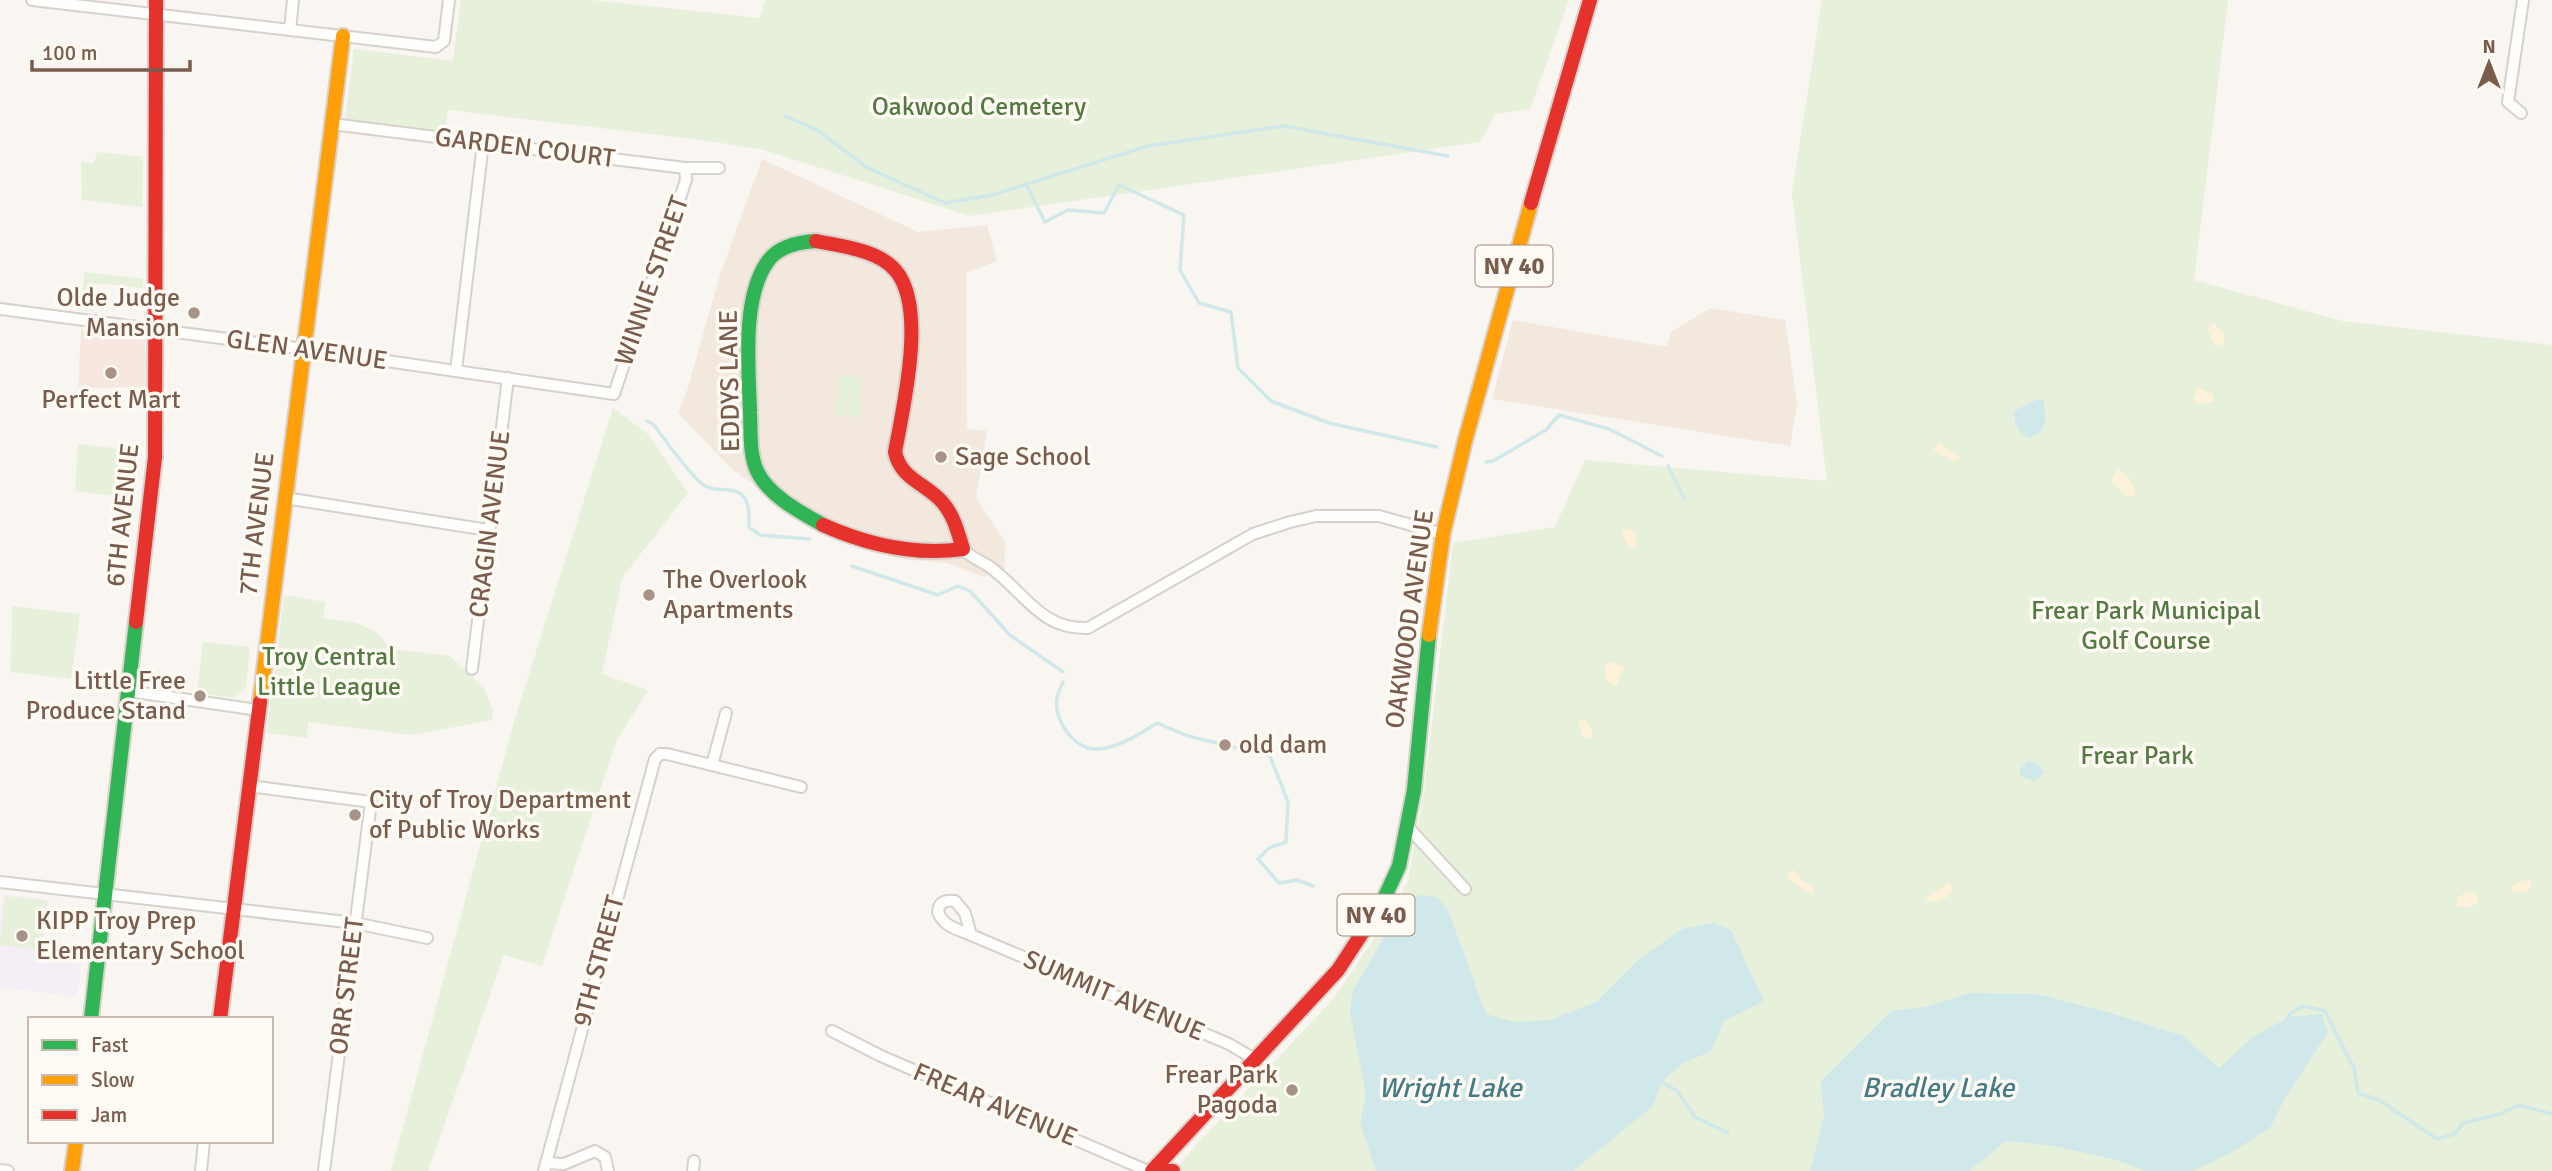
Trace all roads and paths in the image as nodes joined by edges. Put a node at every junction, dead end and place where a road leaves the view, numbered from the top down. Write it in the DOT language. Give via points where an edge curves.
graph roads {
  1 [pos="32,0"];
  2 [pos="293,0"];
  3 [pos="449,0"];
  4 [pos="1590,0"];
  5 [pos="2523,0"];
  6 [pos="156,7"];
  7 [pos="290,30"];
  8 [pos="343,36"];
  9 [pos="2521,113"];
  10 [pos="332,124"];
  11 [pos="483,143"];
  12 [pos="685,168"];
  13 [pos="719,168"];
  14 [pos="0,309"];
  15 [pos="157,331"];
  16 [pos="303,349"];
  17 [pos="456,371"];
  18 [pos="508,378"];
  19 [pos="614,394"];
  20 [pos="285,498"];
  21 [pos="488,530"];
  22 [pos="1443,534"];
  23 [pos="963,550"];
  24 [pos="472,669"];
  25 [pos="128,691"];
  26 [pos="258,710"];
  27 [pos="726,713"];
  28 [pos="712,765"];
  29 [pos="249,786"];
  30 [pos="801,787"];
  31 [pos="1409,827"];
  32 [pos="0,882"];
  33 [pos="1465,889"];
  34 [pos="106,895"];
  35 [pos="233,910"];
  36 [pos="355,923"];
  37 [pos="971,935"];
  38 [pos="427,937"];
  39 [pos="91,1017"];
  40 [pos="220,1017"];
  41 [pos="832,1031"];
  42 [pos="1256,1060"];
  43 [pos="76,1143"];
  44 [pos="204,1143"];
  45 [pos="545,1167"];
  46 [pos="0,1170"];
  47 [pos="8,1171"];
  48 [pos="72,1171"];
  49 [pos="201,1171"];
  50 [pos="324,1171"];
  51 [pos="608,1171"];
  52 [pos="1150,1171"];
  53 [pos="1160,1171"];
  54 [pos="1173,1171"];
  1 -- 6 [label="street"];
  2 -- 7 [label="street"];
  3 -- 8 [label="street" via="444,41 436,47"];
  4 -- 22 [label="street, OAKWOOD AVENUE / NY 40" via="1562,87"];
  5 -- 9 [label="street" via="2508,102"];
  6 -- 7 [label="street"];
  6 -- 15 [label="street, 6TH AVENUE"];
  7 -- 8 [label="street"];
  8 -- 10 [label="street, 7TH AVENUE"];
  10 -- 11 [label="street, GARDEN COURT"];
  10 -- 16 [label="street, 7TH AVENUE"];
  11 -- 12 [label="street, GARDEN COURT"];
  11 -- 17 [label="street"];
  12 -- 13 [label="street, GARDEN COURT"];
  12 -- 19 [label="street, WINNIE STREET" via="686,180"];
  14 -- 15 [label="street, GLEN AVENUE"];
  15 -- 16 [label="street, GLEN AVENUE"];
  15 -- 25 [label="street, 6TH AVENUE" via="155,457"];
  16 -- 17 [label="street, GLEN AVENUE"];
  16 -- 20 [label="street, 7TH AVENUE"];
  17 -- 18 [label="street, GLEN AVENUE"];
  18 -- 19 [label="street, GLEN AVENUE"];
  18 -- 21 [label="street, CRAGIN AVENUE"];
  20 -- 21 [label="street"];
  20 -- 26 [label="street, 7TH AVENUE"];
  21 -- 24 [label="street, CRAGIN AVENUE"];
  22 -- 23 [label="street" via="1379,516 1316,516 1290,522 1253,534 1105,620 1071,629 1050,620"];
  22 -- 31 [label="street, OAKWOOD AVENUE / NY 40"];
  23 -- 23 [label="street, EDDYS LANE" via="940,499 914,483 896,461 911,354 902,280 888,265 858,251 816,241 797,242 782,250 768,260 757,283 750,324 751,445 760,476 787,503 880,547 945,554"];
  25 -- 26 [label="street"];
  25 -- 34 [label="street, 6TH AVENUE"];
  26 -- 29 [label="street, 7TH AVENUE"];
  27 -- 28 [label="street"];
  28 -- 30 [label="street"];
  28 -- 45 [label="street, 9TH STREET" via="660,754 655,759"];
  29 -- 35 [label="street, 7TH AVENUE"];
  29 -- 36 [label="street, ORR STREET" via="372,802"];
  31 -- 33 [label="street"];
  31 -- 42 [label="street, OAKWOOD AVENUE / NY 40" via="1399,866 1372,921 1332,976"];
  32 -- 34 [label="street"];
  34 -- 35 [label="street"];
  34 -- 39 [label="street, 6TH AVENUE"];
  35 -- 36 [label="street"];
  35 -- 40 [label="street, 7TH AVENUE"];
  36 -- 38 [label="street"];
  36 -- 50 [label="street, ORR STREET"];
  37 -- 42 [label="street, SUMMIT AVENUE"];
  41 -- 52 [label="street, FREAR AVENUE"];
  42 -- 52 [label="street, OAKWOOD AVENUE / NY 40"];
  43 -- 48 [label="street"];
  44 -- 49 [label="street"];
  45 -- 51 [label="street" via="595,1151 605,1157"];
  46 -- 47 [label="street"];
  53 -- 54 [label="street"];
}
